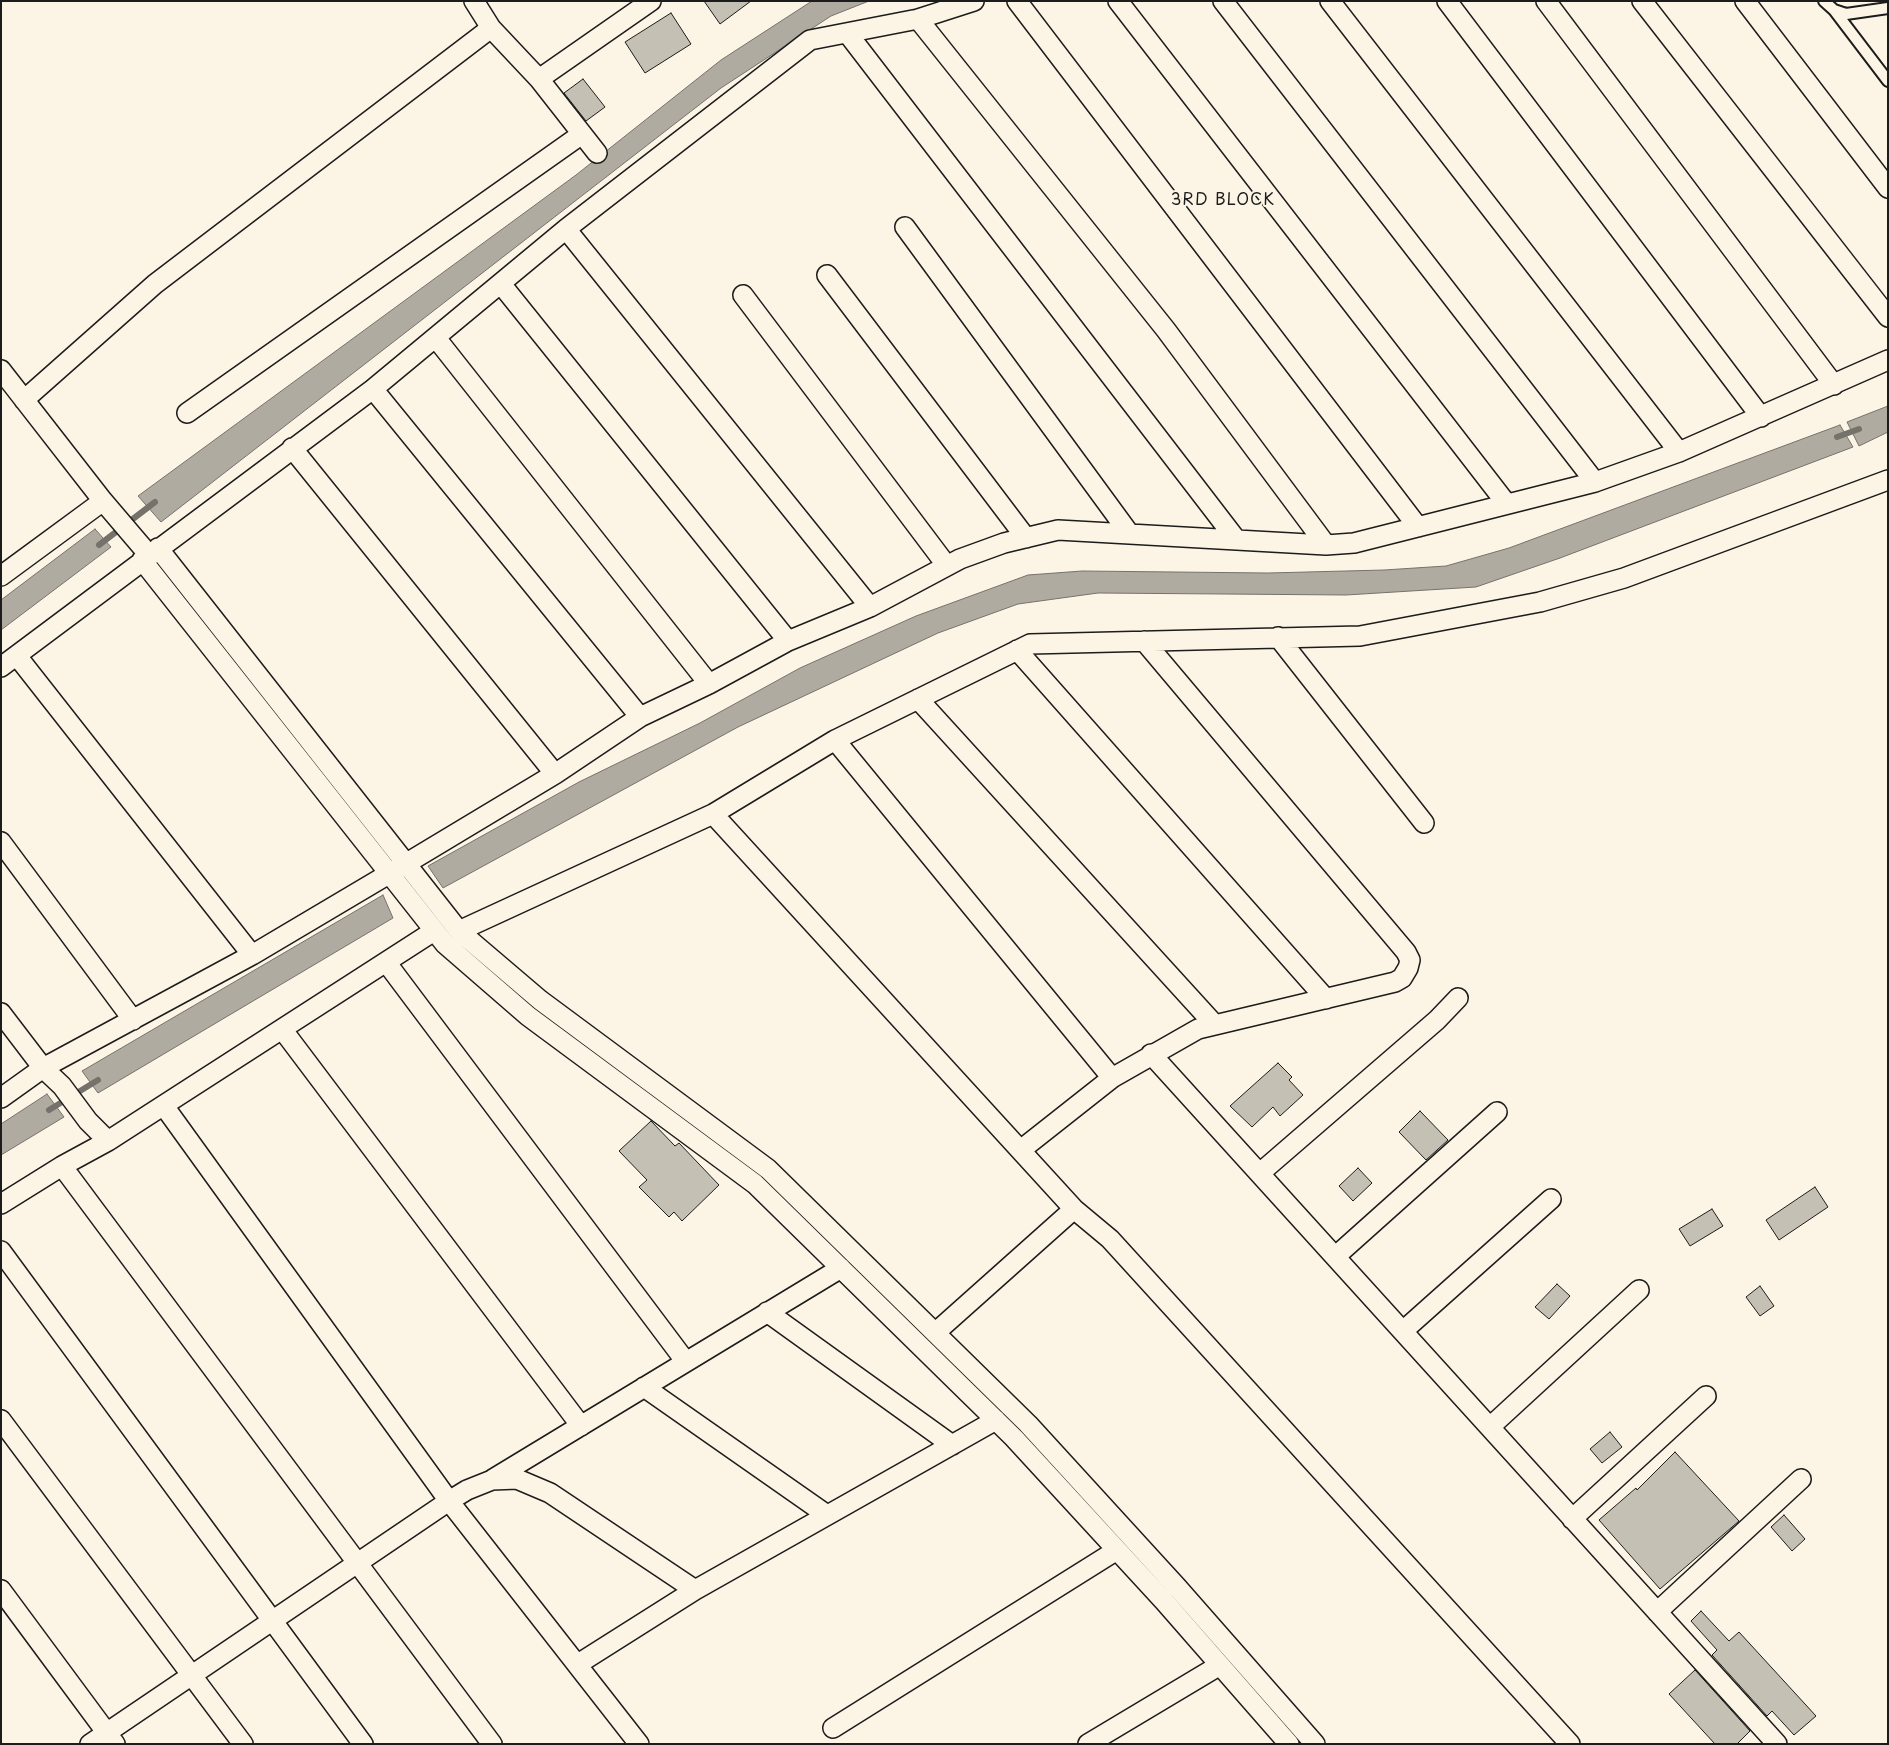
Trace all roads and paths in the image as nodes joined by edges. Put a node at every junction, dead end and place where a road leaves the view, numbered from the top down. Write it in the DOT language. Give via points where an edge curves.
graph roads {
  1 [pos="474,1"];
  2 [pos="651,1"];
  3 [pos="974,1"];
  4 [pos="1017,1"];
  5 [pos="1118,1"];
  6 [pos="1223,1"];
  7 [pos="1330,1"];
  8 [pos="1448,1"];
  9 [pos="1546,1"];
  10 [pos="1642,1"];
  11 [pos="1745,1"];
  12 [pos="1824,1"];
  13 [pos="1888,8"];
  14 [pos="1834,10"];
  15 [pos="918,19"];
  16 [pos="491,28"];
  17 [pos="848,34"];
  18 [pos="539,79"];
  19 [pos="1888,82"];
  20 [pos="582,134"];
  21 [pos="597,153"];
  22 [pos="1888,188"];
  23 [pos="905,227"];
  24 [pos="566,228"];
  25 [pos="827,275"];
  26 [pos="501,284"];
  27 [pos="744,295"];
  28 [pos="1888,317"];
  29 [pos="436,338"];
  30 [pos="1888,360"];
  31 [pos="1,370"];
  32 [pos="1834,385"];
  33 [pos="373,389"];
  34 [pos="24,400"];
  35 [pos="187,413"];
  36 [pos="1761,418"];
  37 [pos="292,448"];
  38 [pos="1679,452"];
  39 [pos="1888,480"];
  40 [pos="1595,482"];
  41 [pos="1506,503"];
  42 [pos="108,507"];
  43 [pos="1418,527"];
  44 [pos="1129,533"];
  45 [pos="1026,538"];
  46 [pos="1235,538"];
  47 [pos="1326,544"];
  48 [pos="150,554"];
  49 [pos="947,566"];
  50 [pos="1,576"];
  51 [pos="870,607"];
  52 [pos="1278,637"];
  53 [pos="788,641"];
  54 [pos="1144,641"];
  55 [pos="1018,650"];
  56 [pos="17,656"];
  57 [pos="1,667"];
  58 [pos="709,684"];
  59 [pos="918,699"];
  60 [pos="640,717"];
  61 [pos="835,740"];
  62 [pos="555,774"];
  63 [pos="713,814"];
  64 [pos="1424,823"];
  65 [pos="1,842"];
  66 [pos="406,864"];
  67 [pos="389,874"];
  68 [pos="434,931"];
  69 [pos="459,931"];
  70 [pos="252,955"];
  71 [pos="386,962"];
  72 [pos="1458,998"];
  73 [pos="1326,999"];
  74 [pos="1,1013"];
  75 [pos="133,1020"];
  76 [pos="1214,1024"];
  77 [pos="282,1029"];
  78 [pos="1151,1054"];
  79 [pos="43,1068"];
  80 [pos="1112,1078"];
  81 [pos="1,1098"];
  82 [pos="164,1106"];
  83 [pos="1497,1112"];
  84 [pos="108,1141"];
  85 [pos="1022,1149"];
  86 [pos="62,1166"];
  87 [pos="1260,1172"];
  88 [pos="1551,1199"];
  89 [pos="1,1204"];
  90 [pos="1074,1209"];
  91 [pos="1,1251"];
  92 [pos="1336,1256"];
  93 [pos="841,1268"];
  94 [pos="1639,1290"];
  95 [pos="767,1312"];
  96 [pos="1403,1331"];
  97 [pos="935,1333"];
  98 [pos="686,1362"];
  99 [pos="644,1388"];
  100 [pos="1706,1396"];
  101 [pos="1,1420"];
  102 [pos="996,1420"];
  103 [pos="581,1426"];
  104 [pos="1490,1427"];
  105 [pos="952,1445"];
  106 [pos="1801,1479"];
  107 [pos="492,1480"];
  108 [pos="449,1501"];
  109 [pos="828,1515"];
  110 [pos="1572,1519"];
  111 [pos="1117,1550"];
  112 [pos="1,1590"];
  113 [pos="695,1590"];
  114 [pos="1657,1612"];
  115 [pos="272,1620"];
  116 [pos="578,1664"];
  117 [pos="1220,1665"];
  118 [pos="192,1675"];
  119 [pos="833,1728"];
  120 [pos="111,1738"];
  121 [pos="90,1744"];
  122 [pos="243,1744"];
  123 [pos="363,1744"];
  124 [pos="492,1744"];
  125 [pos="639,1744"];
  126 [pos="1088,1744"];
  127 [pos="1289,1744"];
  128 [pos="1315,1744"];
  129 [pos="1570,1744"];
  130 [pos="1777,1744"];
  1 -- 16 [label="street"];
  2 -- 18 [label="street"];
  3 -- 15 [label="street"];
  4 -- 43 [label="street"];
  5 -- 41 [label="street"];
  6 -- 40 [label="street"];
  7 -- 38 [label="street"];
  8 -- 36 [label="street"];
  9 -- 32 [label="street"];
  10 -- 28 [label="street"];
  11 -- 22 [label="street"];
  12 -- 14 [label="lane"];
  13 -- 14 [label="lane" via="1846,14"];
  14 -- 19 [label="lane"];
  15 -- 17 [label="street"];
  15 -- 47 [label="street" via="1166,330"];
  16 -- 18 [label="street"];
  16 -- 34 [label="street" via="155,284"];
  17 -- 24 [label="street" via="810,40"];
  17 -- 46 [label="street"];
  18 -- 20 [label="street"];
  20 -- 21 [label="street"];
  20 -- 35 [label="street"];
  23 -- 44 [label="street"];
  24 -- 26 [label="street"];
  24 -- 51 [label="street"];
  25 -- 45 [label="street"];
  26 -- 29 [label="street"];
  26 -- 53 [label="street"];
  27 -- 49 [label="street"];
  29 -- 33 [label="street"];
  29 -- 58 [label="street"];
  30 -- 32 [label="street"];
  31 -- 34 [label="street"];
  32 -- 36 [label="street"];
  33 -- 37 [label="street"];
  33 -- 60 [label="street"];
  34 -- 42 [label="street"];
  36 -- 38 [label="street"];
  37 -- 48 [label="street"];
  37 -- 62 [label="street"];
  38 -- 40 [label="street"];
  39 -- 52 [label="street" via="1624,578 1540,602 1360,636"];
  40 -- 41 [label="street"];
  41 -- 43 [label="street"];
  42 -- 48 [label="street"];
  42 -- 50 [label="street"];
  43 -- 47 [label="street" via="1354,543"];
  44 -- 45 [label="street" via="1058,530"];
  44 -- 46 [label="street"];
  45 -- 49 [label="street" via="1004,543"];
  46 -- 47 [label="street"];
  48 -- 56 [label="street"];
  48 -- 66 [label="street"];
  48 -- 67 [label="street"];
  49 -- 51 [label="street"];
  51 -- 53 [label="street"];
  52 -- 54 [label="street"];
  52 -- 64 [label="street"];
  53 -- 58 [label="street"];
  54 -- 55 [label="street" via="1030,644"];
  54 -- 73 [label="street" via="1406,952 1410,960 1402,978"];
  55 -- 59 [label="street"];
  55 -- 73 [label="street"];
  56 -- 57 [label="street"];
  56 -- 70 [label="street"];
  58 -- 60 [label="street"];
  59 -- 61 [label="street"];
  59 -- 76 [label="street"];
  60 -- 62 [label="street"];
  61 -- 63 [label="street"];
  61 -- 80 [label="street"];
  62 -- 66 [label="street"];
  63 -- 69 [label="street"];
  63 -- 85 [label="street"];
  65 -- 75 [label="street"];
  66 -- 67 [label="street"];
  66 -- 69 [label="street"];
  67 -- 68 [label="street"];
  67 -- 70 [label="street"];
  68 -- 71 [label="street"];
  68 -- 93 [label="street" via="528,1016 755,1184"];
  69 -- 97 [label="street" via="540,1000 768,1169"];
  70 -- 75 [label="street"];
  71 -- 77 [label="street"];
  71 -- 98 [label="street"];
  72 -- 87 [label="street" via="1437,1020"];
  73 -- 76 [label="street"];
  74 -- 79 [label="street"];
  75 -- 79 [label="street"];
  76 -- 78 [label="street"];
  77 -- 82 [label="street"];
  77 -- 103 [label="street"];
  78 -- 80 [label="street"];
  78 -- 87 [label="street"];
  79 -- 81 [label="street"];
  79 -- 84 [label="street"];
  80 -- 85 [label="street"];
  82 -- 84 [label="street"];
  82 -- 108 [label="street"];
  83 -- 92 [label="street"];
  84 -- 86 [label="street"];
  85 -- 90 [label="street"];
  86 -- 89 [label="street"];
  86 -- 124 [label="street"];
  87 -- 92 [label="street"];
  88 -- 96 [label="street"];
  90 -- 97 [label="street"];
  90 -- 129 [label="street" via="1116,1246"];
  91 -- 115 [label="street"];
  92 -- 96 [label="street"];
  93 -- 95 [label="street"];
  93 -- 102 [label="street"];
  94 -- 104 [label="street"];
  95 -- 98 [label="street"];
  95 -- 105 [label="street"];
  96 -- 104 [label="street"];
  97 -- 128 [label="street" via="1034,1431"];
  98 -- 99 [label="street"];
  99 -- 103 [label="street"];
  99 -- 109 [label="street"];
  100 -- 110 [label="street"];
  101 -- 118 [label="street"];
  102 -- 105 [label="street"];
  102 -- 111 [label="street"];
  103 -- 107 [label="street"];
  104 -- 110 [label="street"];
  105 -- 109 [label="street"];
  106 -- 114 [label="street"];
  107 -- 108 [label="street"];
  107 -- 113 [label="street" via="517,1479 550,1493"];
  108 -- 115 [label="street"];
  108 -- 116 [label="street"];
  109 -- 113 [label="street"];
  110 -- 114 [label="street"];
  111 -- 117 [label="street"];
  111 -- 119 [label="street"];
  112 -- 120 [label="street"];
  113 -- 116 [label="street"];
  114 -- 130 [label="street"];
  115 -- 118 [label="street"];
  115 -- 123 [label="street"];
  116 -- 125 [label="street"];
  117 -- 126 [label="street"];
  117 -- 127 [label="street"];
  118 -- 120 [label="street"];
  118 -- 122 [label="street"];
  120 -- 121 [label="street"];
}
